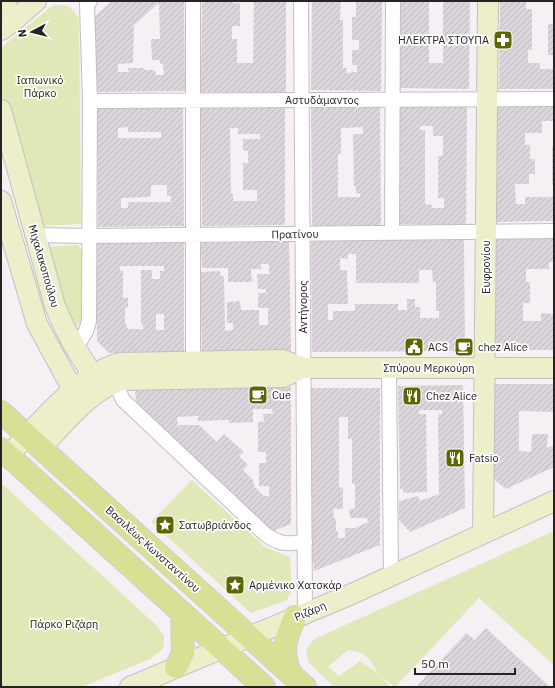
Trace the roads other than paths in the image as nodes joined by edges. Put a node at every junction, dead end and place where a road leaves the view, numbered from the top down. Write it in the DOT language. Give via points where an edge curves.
graph roads {
  1 [pos="7,1"];
  2 [pos="36,1"];
  3 [pos="193,1"];
  4 [pos="301,1"];
  5 [pos="393,1"];
  6 [pos="488,1"];
  7 [pos="89,2"];
  8 [pos="1,6"];
  9 [pos="1,30"];
  10 [pos="393,99"];
  11 [pos="487,99"];
  12 [pos="554,99"];
  13 [pos="193,100"];
  14 [pos="302,100"];
  15 [pos="90,101"];
  16 [pos="1,110"];
  17 [pos="1,201"];
  18 [pos="554,231"];
  19 [pos="392,232"];
  20 [pos="486,232"];
  21 [pos="302,234"];
  22 [pos="35,235"];
  23 [pos="193,235"];
  24 [pos="89,236"];
  25 [pos="75,349"];
  26 [pos="193,362"];
  27 [pos="304,368"];
  28 [pos="389,368"];
  29 [pos="485,368"];
  30 [pos="554,368"];
  31 [pos="121,372"];
  32 [pos="98,382"];
  33 [pos="78,396"];
  34 [pos="1,412"];
  35 [pos="35,442"];
  36 [pos="5,453"];
  37 [pos="554,501"];
  38 [pos="483,533"];
  39 [pos="305,542"];
  40 [pos="391,575"];
  41 [pos="182,613"];
  42 [pos="300,615"];
  43 [pos="250,636"];
  44 [pos="221,648"];
  45 [pos="176,667"];
  46 [pos="298,680"];
  47 [pos="130,687"];
  48 [pos="264,687"];
  1 -- 8 [label="main road"];
  2 -- 9 [label="main road"];
  3 -- 13 [label="street"];
  4 -- 14 [label="street, Αντήνορος"];
  5 -- 10 [label="street"];
  6 -- 11 [label="main road, Ευφρονίου"];
  7 -- 15 [label="street"];
  10 -- 11 [label="street, Αστυδάμαντος"];
  10 -- 14 [label="street, Αστυδάμαντος"];
  10 -- 19 [label="street"];
  11 -- 12 [label="street, Αστυδάμαντος"];
  11 -- 20 [label="main road, Ευφρονίου"];
  13 -- 14 [label="street, Αστυδάμαντος"];
  13 -- 15 [label="street, Αστυδάμαντος"];
  13 -- 23 [label="street"];
  14 -- 21 [label="street, Αντήνορος"];
  15 -- 24 [label="street"];
  16 -- 22 [label="main road, Μιχαλακοπούλου"];
  17 -- 33 [label="main road, Μιχαλακοπούλου" via="37,324"];
  18 -- 20 [label="street, Πρατίνου"];
  19 -- 20 [label="street, Πρατίνου"];
  19 -- 21 [label="street, Πρατίνου"];
  20 -- 29 [label="main road, Ευφρονίου"];
  21 -- 23 [label="street, Πρατίνου"];
  21 -- 27 [label="street, Αντήνορος"];
  22 -- 24 [label="street, Πρατίνου"];
  22 -- 25 [label="main road, Μιχαλακοπούλου" via="54,306"];
  23 -- 24 [label="street, Πρατίνου"];
  23 -- 26 [label="street"];
  24 -- 25 [label="street" via="89,321"];
  25 -- 31 [label="main road" via="86,357"];
  25 -- 32 [label="main road, Μιχαλακοπούλου"];
  26 -- 27 [label="main road, Σπύρου Μερκούρη" via="283,360"];
  26 -- 31 [label="main road, Σπύρου Μερκούρη"];
  27 -- 28 [label="main road, Σπύρου Μερκούρη"];
  27 -- 31 [label="main road, Σπύρου Μερκούρη" via="283,377"];
  27 -- 39 [label="street, Αντήνορος"];
  28 -- 29 [label="main road, Σπύρου Μερκούρη"];
  28 -- 40 [label="street"];
  29 -- 30 [label="main road, Σπύρου Μερκούρη"];
  29 -- 38 [label="main road, Ευφρονίου"];
  31 -- 32 [label="main road, Σπύρου Μερκούρη" via="108,367"];
  31 -- 39 [label="street" via="119,391 123,400 265,534 274,541 286,544"];
  32 -- 33 [label="main road, Σπύρου Μερκούρη"];
  33 -- 35 [label="main road"];
  34 -- 35 [label="main road, Βασιλέως Κωνσταντίνου"];
  35 -- 36 [label="main road"];
  35 -- 43 [label="main road, Βασιλέως Κωνσταντίνου"];
  36 -- 41 [label="main road"];
  37 -- 38 [label="main road, Ριζάρη"];
  38 -- 40 [label="main road, Ριζάρη"];
  39 -- 42 [label="street, Αντήνορος"];
  40 -- 42 [label="main road, Ριζάρη"];
  41 -- 44 [label="main road"];
  41 -- 45 [label="main road" via="183,653"];
  42 -- 43 [label="main road, Ριζάρη"];
  42 -- 46 [label="main road" via="285,639 285,659"];
  43 -- 44 [label="main road, Ριζάρη"];
  43 -- 46 [label="main road, Βασιλέως Κωνσταντίνου"];
  44 -- 45 [label="main road, Ριζάρη"];
  44 -- 48 [label="main road"];
  45 -- 47 [label="main road, Ριζάρη"];
}
